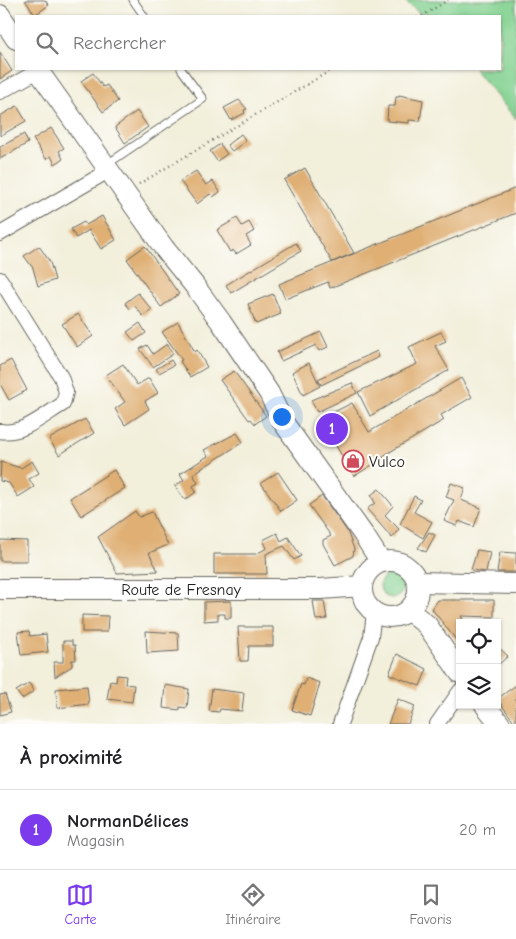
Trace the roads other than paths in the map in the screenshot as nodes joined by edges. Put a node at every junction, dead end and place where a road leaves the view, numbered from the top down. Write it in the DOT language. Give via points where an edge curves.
graph roads {
  1 [pos="133,0"];
  2 [pos="0,15"];
  3 [pos="143,15"];
  4 [pos="15,38"];
  5 [pos="38,70"];
  6 [pos="182,70"];
  7 [pos="0,92"];
  8 [pos="108,167"];
  9 [pos="0,234"];
  10 [pos="0,279"];
  11 [pos="0,431"];
  12 [pos="381,562"];
  13 [pos="418,582"];
  14 [pos="516,584"];
  15 [pos="362,586"];
  16 [pos="0,589"];
  17 [pos="409,611"];
  18 [pos="374,613"];
  19 [pos="456,667"];
  20 [pos="456,697"];
  21 [pos="488,709"];
  22 [pos="340,724"];
  23 [pos="437,724"];
  24 [pos="500,724"];
  1 -- 3 [label="lane"];
  2 -- 4 [label="street"];
  5 -- 7 [label="street"];
  5 -- 8 [label="street"];
  6 -- 8 [label="lane" via="203,99"];
  8 -- 9 [label="street"];
  8 -- 12 [label="street" via="221,322 269,392 284,422"];
  10 -- 11 [label="street" via="61,377 66,392 63,404 25,428"];
  12 -- 13 [label="street" via="399,562"];
  12 -- 15 [label="street" via="365,576"];
  13 -- 14 [label="street"];
  13 -- 17 [label="street" via="417,598"];
  15 -- 16 [label="street, Route de Fresnay" via="321,589"];
  15 -- 18 [label="street" via="364,601"];
  17 -- 18 [label="street" via="392,618"];
  17 -- 19 [label="street" via="427,625"];
  18 -- 22 [label="street" via="371,637"];
  20 -- 23 [label="street"];
  21 -- 24 [label="street"];
}
